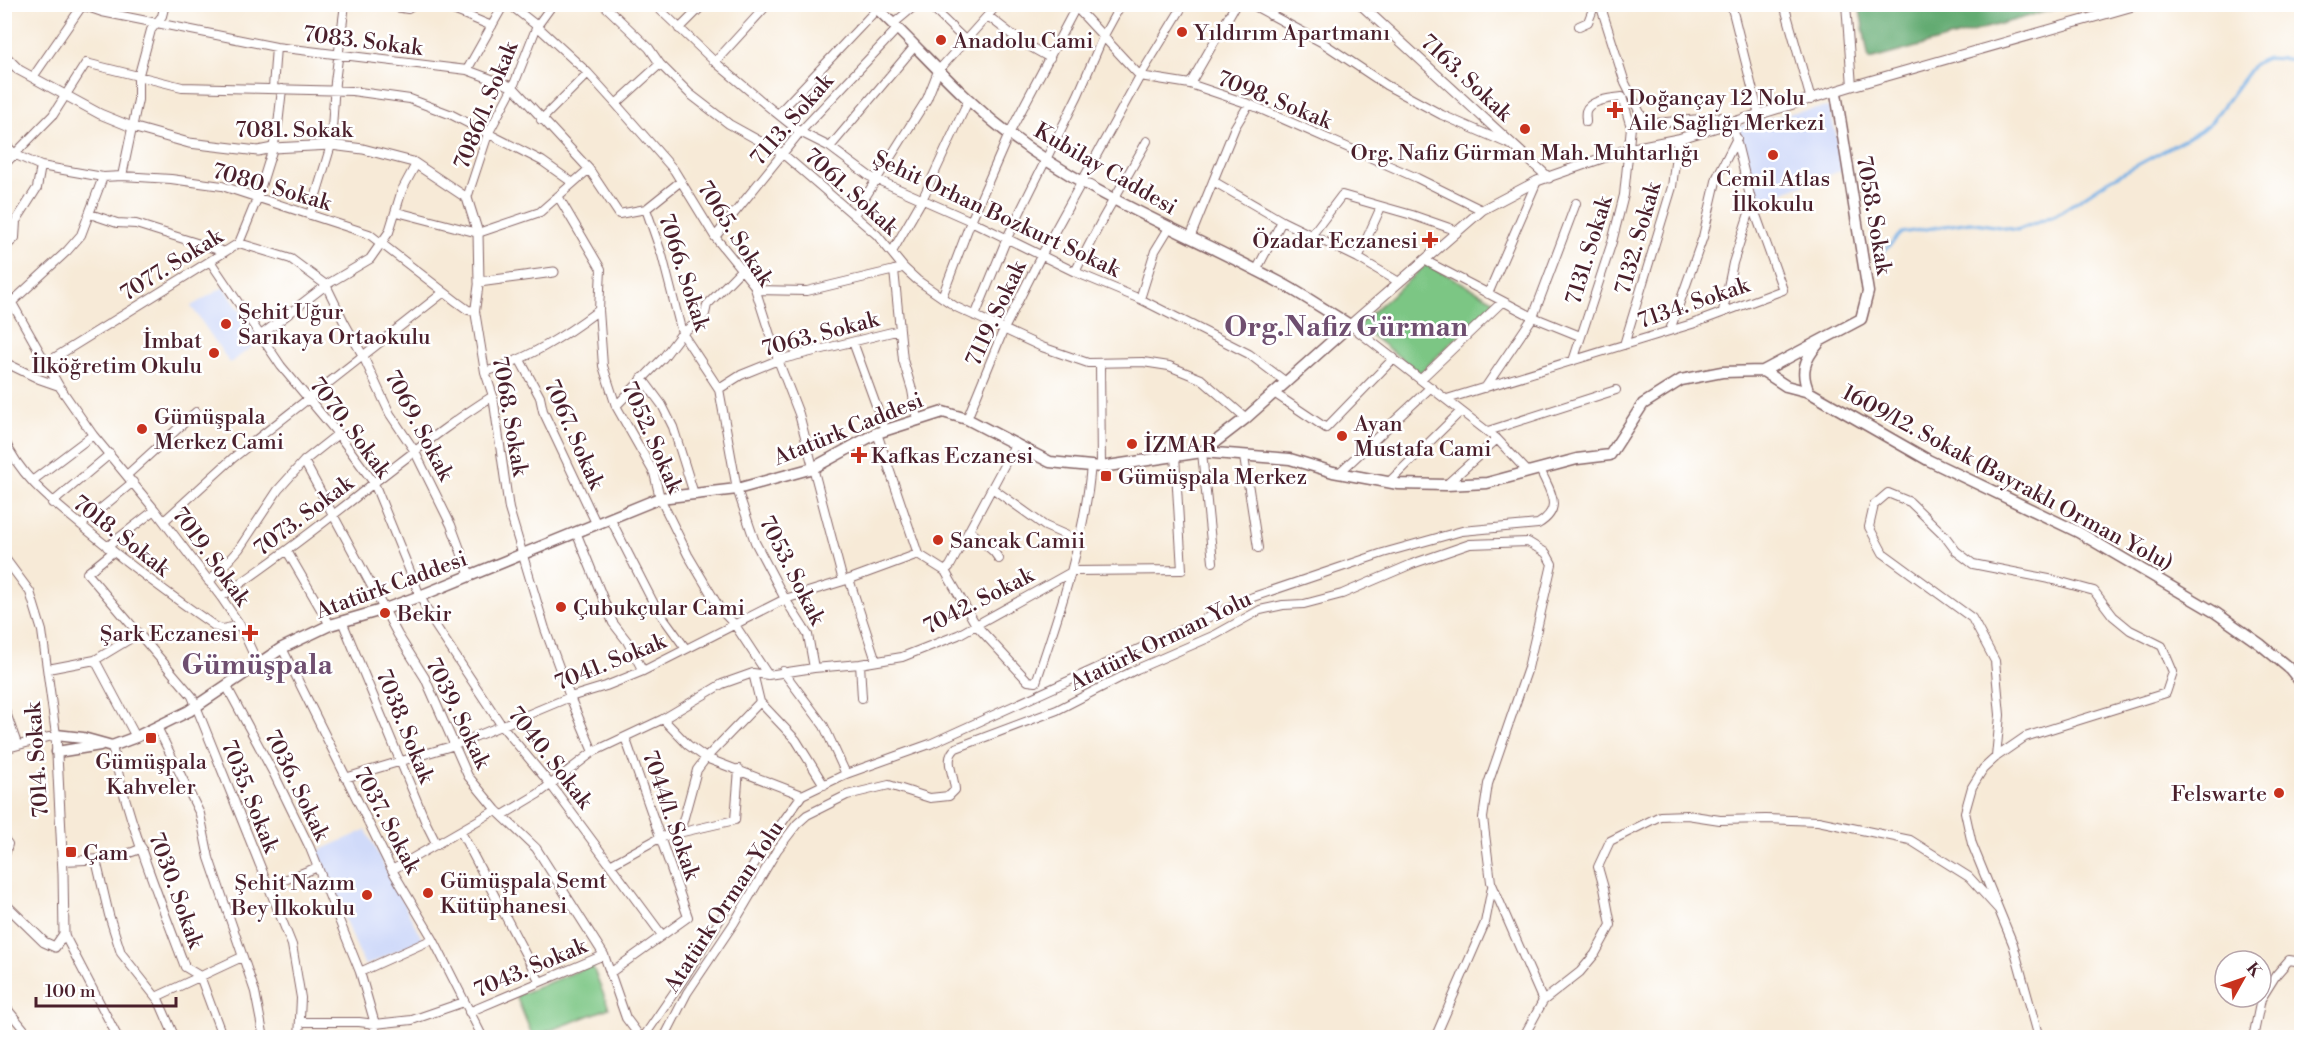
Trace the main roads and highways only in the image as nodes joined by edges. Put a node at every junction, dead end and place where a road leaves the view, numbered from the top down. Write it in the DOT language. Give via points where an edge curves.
graph roads {
  1 [pos="874,7"];
  2 [pos="1836,93"];
  3 [pos="1824,338"];
  4 [pos="1798,351"];
  5 [pos="1763,372"];
  6 [pos="1786,386"];
  7 [pos="1809,392"];
  8 [pos="1202,453"];
  9 [pos="2301,684"];
  10 [pos="56,735"];
  11 [pos="107,745"];
  12 [pos="57,752"];
  1 -- 8 [label="main road, Kubilay Caddesi" via="938,71 1010,134 1081,180 1281,283 1350,325"];
  2 -- 3 [label="main road, 7058. Sokak" via="1868,292 1861,319"];
  3 -- 4 [label="main road, 7058. Sokak"];
  3 -- 7 [label="main road" via="1805,363 1804,382"];
  4 -- 5 [label="main road, 7058. Sokak"];
  4 -- 6 [label="main road" via="1781,371"];
  5 -- 6 [label="main road, 1609/12. Sokak (Bayraklı Orman Yolu)"];
  5 -- 8 [label="main road" via="1722,372 1681,380 1643,404 1610,455 1576,459 1487,483 1389,482 1290,459"];
  6 -- 7 [label="main road, 1609/12. Sokak (Bayraklı Orman Yolu)"];
  7 -- 9 [label="main road, 1609/12. Sokak (Bayraklı Orman Yolu)" via="1928,460 2078,532 2216,612 2290,669"];
  8 -- 11 [label="main road, Atatürk Caddesi" via="1096,467 1050,462 967,419 943,412 881,432 813,468 737,489 660,498 420,596 330,625 282,648 195,707 136,737"];
  10 -- 11 [label="main road"];
  11 -- 12 [label="main road, Atatürk Caddesi"];
}
